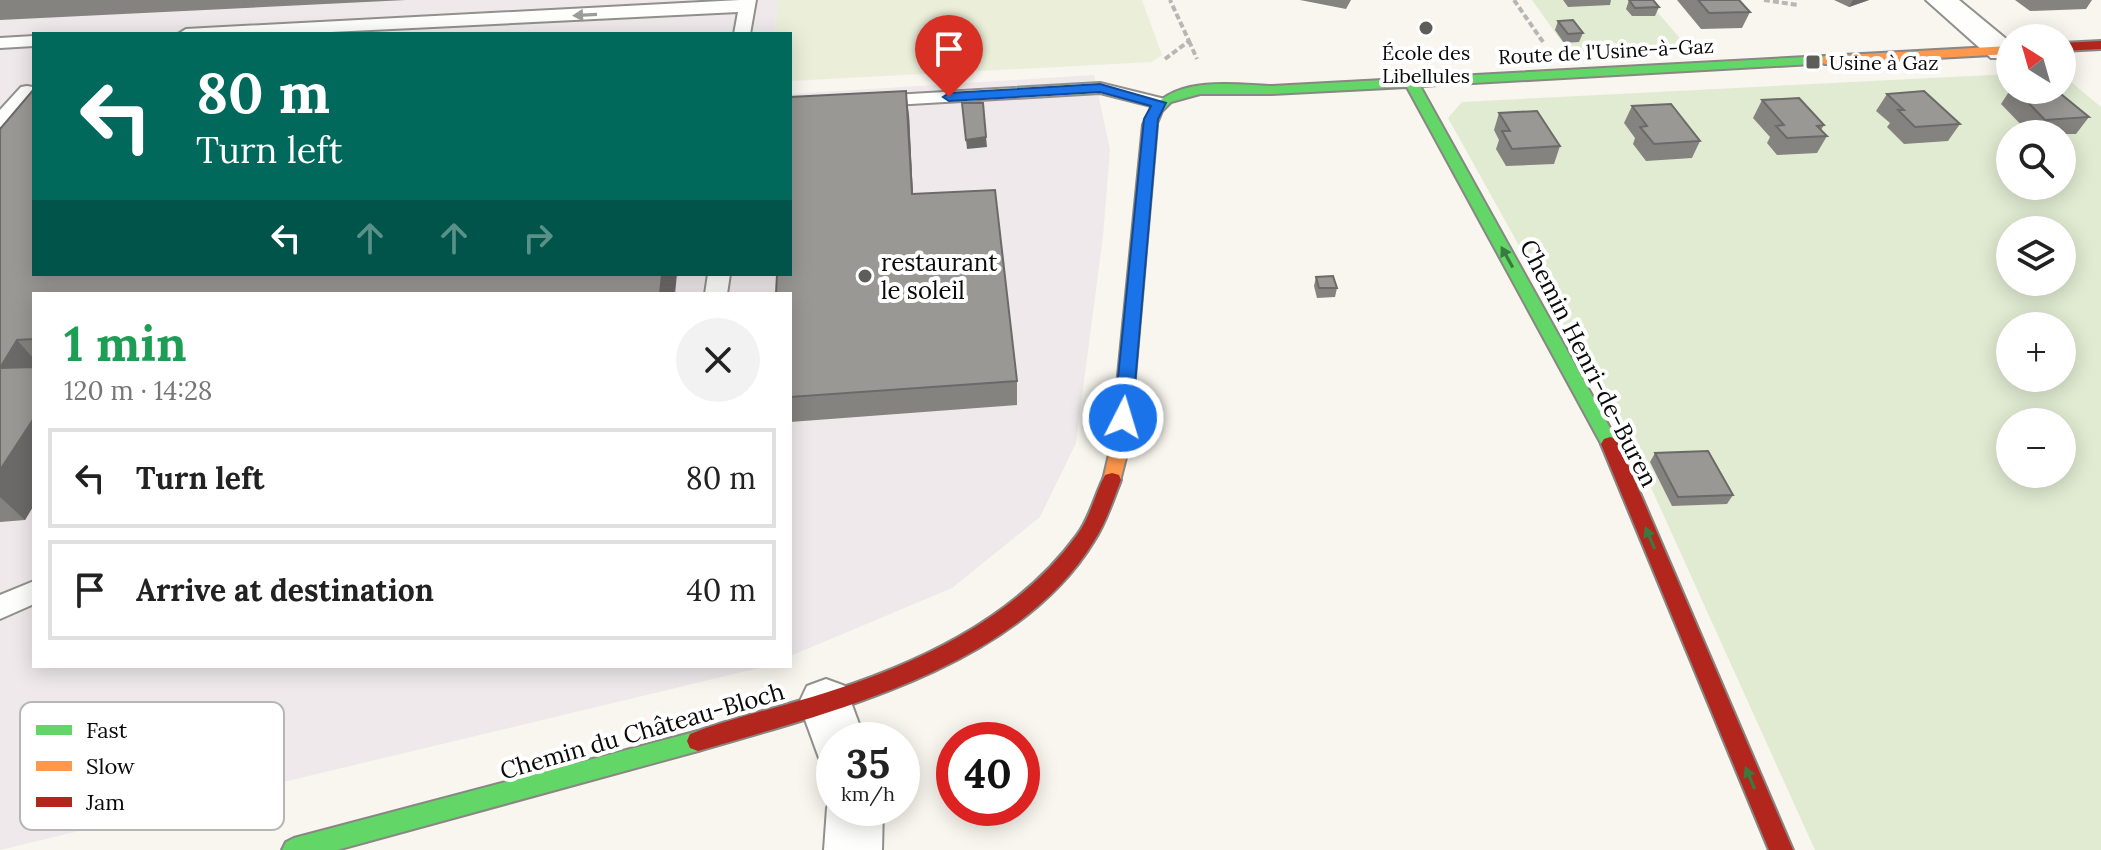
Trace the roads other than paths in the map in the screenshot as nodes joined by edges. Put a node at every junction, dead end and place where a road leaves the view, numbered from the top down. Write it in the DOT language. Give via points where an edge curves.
graph roads {
  1 [pos="1941,0"];
  2 [pos="747,4"];
  3 [pos="223,32"];
  4 [pos="742,32"];
  5 [pos="32,41"];
  6 [pos="1996,42"];
  7 [pos="0,43"];
  8 [pos="2101,45"];
  9 [pos="2076,46"];
  10 [pos="1996,51"];
  11 [pos="1412,83"];
  12 [pos="30,91"];
  13 [pos="0,92"];
  14 [pos="854,103"];
  15 [pos="1159,103"];
  16 [pos="0,121"];
  17 [pos="32,593"];
  18 [pos="0,607"];
  19 [pos="832,722"];
  20 [pos="816,726"];
  21 [pos="854,826"];
  22 [pos="294,850"];
  23 [pos="853,850"];
  24 [pos="1781,850"];
  1 -- 6 [label="street"];
  2 -- 3 [label="lane, one-way"];
  2 -- 4 [label="lane"];
  5 -- 7 [label="lane"];
  8 -- 9 [label="street"];
  10 -- 11 [label="street, Route de l'Usine-à-Gaz"];
  11 -- 15 [label="street, Route de l'Usine-à-Gaz" via="1198,90"];
  24 -- 11 [label="street, Chemin Henri-de-Buren, one-way" via="1612,448"];
  12 -- 13 [label="lane"];
  12 -- 16 [label="lane"];
  14 -- 15 [label="lane" via="1100,88"];
  15 -- 19 [label="street, Chemin du Château-Bloch" via="1151,119 1120,446 1115,477 1091,533 1042,591 1007,617"];
  17 -- 18 [label="lane"];
  20 -- 22 [label="street, Chemin du Château-Bloch"];
  21 -- 23 [label="street"];
}
